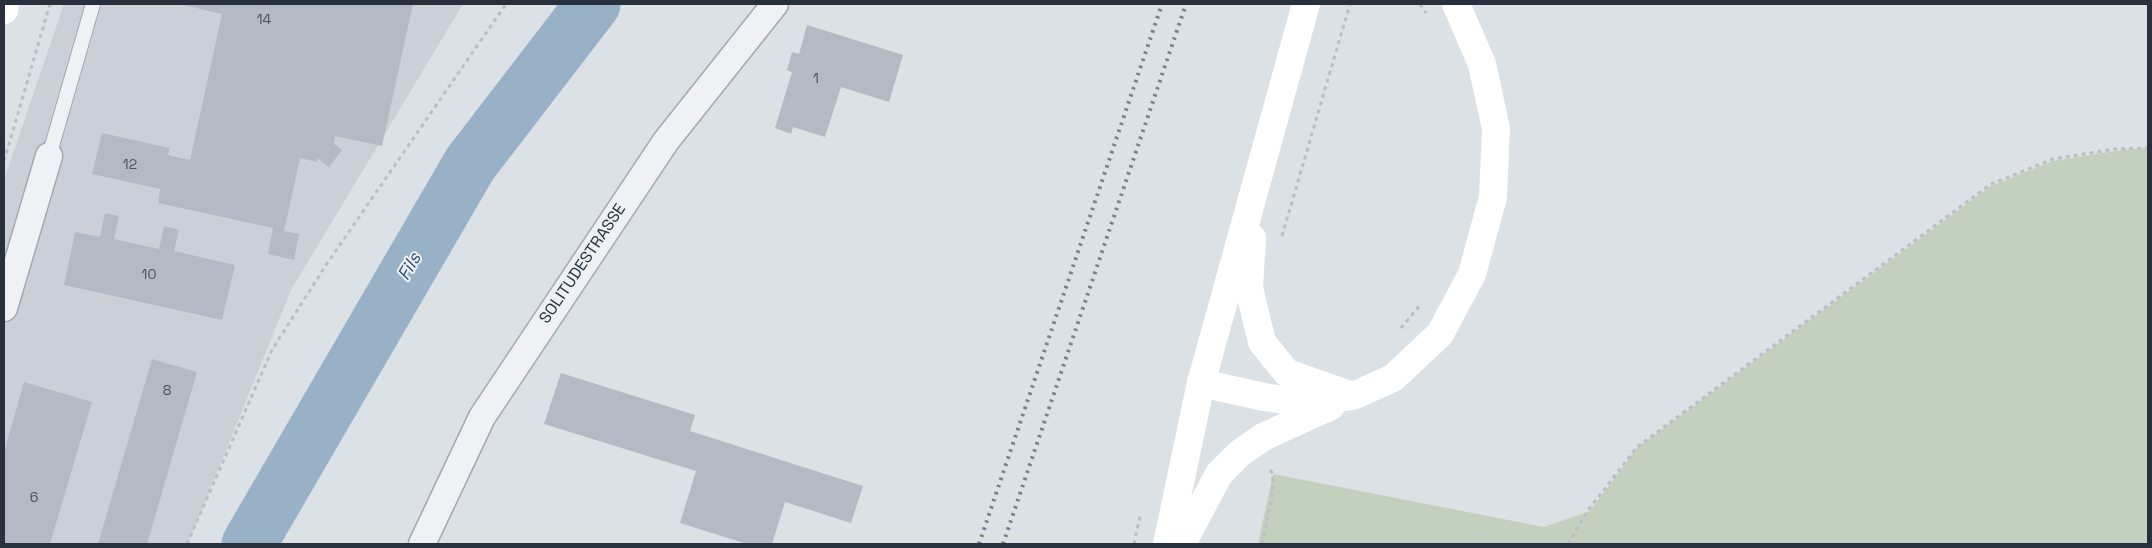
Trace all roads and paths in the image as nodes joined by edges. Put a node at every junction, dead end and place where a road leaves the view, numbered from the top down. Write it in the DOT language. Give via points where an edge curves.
graph roads {
  1 [pos="5,4"];
  2 [pos="50,4"];
  3 [pos="93,4"];
  4 [pos="506,4"];
  5 [pos="775,4"];
  6 [pos="1306,4"];
  7 [pos="1350,4"];
  8 [pos="1456,4"];
  9 [pos="4,10"];
  10 [pos="2148,148"];
  11 [pos="49,156"];
  12 [pos="4,161"];
  13 [pos="1255,185"];
  14 [pos="1280,244"];
  15 [pos="1425,299"];
  16 [pos="4,308"];
  17 [pos="1396,333"];
  18 [pos="1201,383"];
  19 [pos="1353,396"];
  20 [pos="1264,461"];
  21 [pos="187,544"];
  22 [pos="422,544"];
  23 [pos="1167,544"];
  24 [pos="1182,544"];
  25 [pos="1262,544"];
  26 [pos="1568,544"];
  1 -- 9 [label="main road"];
  2 -- 12 [label="path"];
  3 -- 11 [label="lane"];
  4 -- 21 [label="path" via="326,265 272,350"];
  5 -- 22 [label="street, SOLITUDESTRASSE" via="666,140 482,417"];
  6 -- 13 [label="main road"];
  7 -- 14 [label="path"];
  8 -- 19 [label="main road" via="1482,64 1496,130 1493,197 1472,274 1440,334 1394,378"];
  10 -- 26 [label="path" via="2115,149 2053,159 1991,184 1637,447"];
  11 -- 16 [label="street"];
  13 -- 18 [label="main road"];
  13 -- 19 [label="main road" via="1250,288 1262,342 1287,373"];
  15 -- 17 [label="path"];
  18 -- 19 [label="main road" via="1299,402"];
  18 -- 23 [label="main road"];
  19 -- 24 [label="main road" via="1263,437 1240,453 1219,474"];
  20 -- 25 [label="path" via="1273,474 1272,499"];
}
